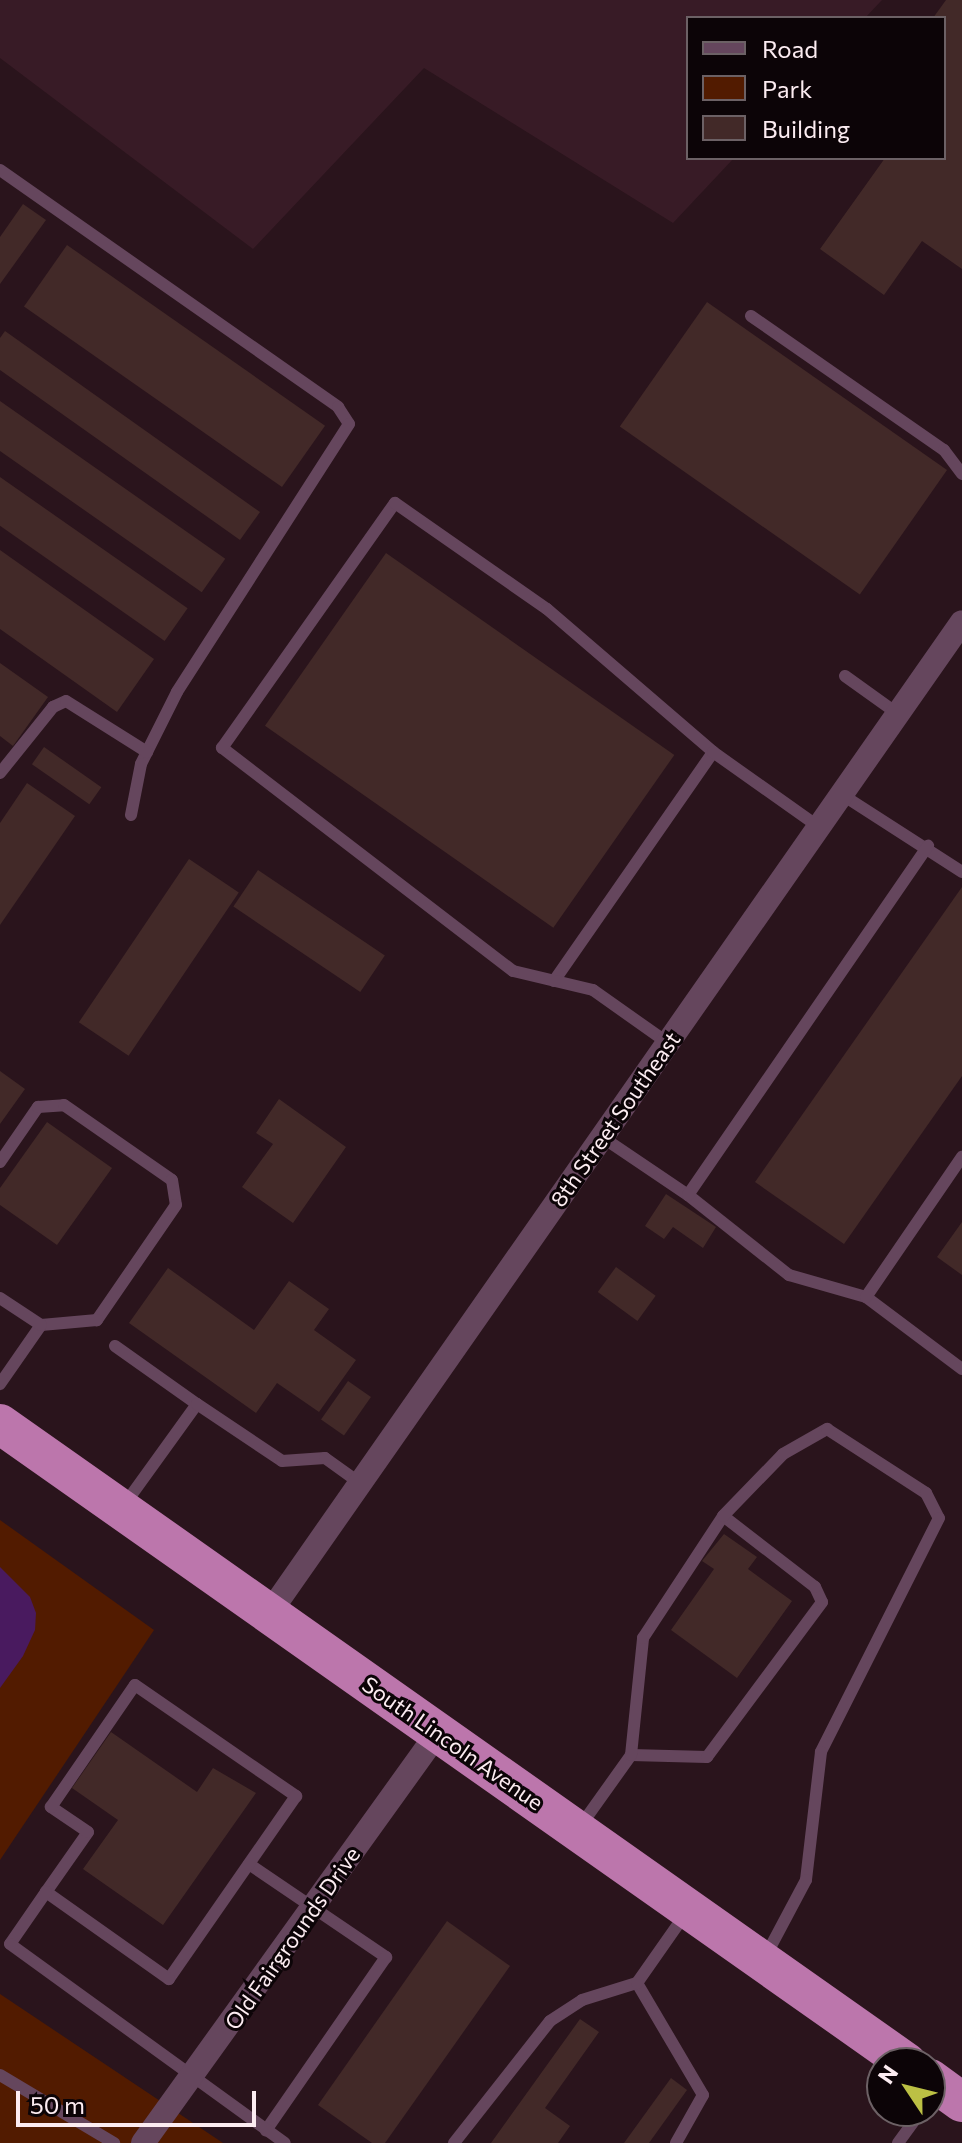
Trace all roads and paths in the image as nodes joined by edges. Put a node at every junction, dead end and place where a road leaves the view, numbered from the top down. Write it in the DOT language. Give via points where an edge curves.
graph roads {
  1 [pos="0,170"];
  2 [pos="751,316"];
  3 [pos="962,474"];
  4 [pos="962,622"];
  5 [pos="845,676"];
  6 [pos="898,714"];
  7 [pos="147,752"];
  8 [pos="713,752"];
  9 [pos="0,773"];
  10 [pos="841,794"];
  11 [pos="131,815"];
  12 [pos="819,827"];
  13 [pos="928,846"];
  14 [pos="962,872"];
  15 [pos="554,981"];
  16 [pos="668,1043"];
  17 [pos="602,1137"];
  18 [pos="962,1157"];
  19 [pos="0,1162"];
  20 [pos="688,1195"];
  21 [pos="866,1297"];
  22 [pos="0,1298"];
  23 [pos="41,1325"];
  24 [pos="115,1346"];
  25 [pos="962,1369"];
  26 [pos="0,1384"];
  27 [pos="197,1404"];
  28 [pos="0,1424"];
  29 [pos="361,1484"];
  30 [pos="120,1510"];
  31 [pos="723,1516"];
  32 [pos="268,1615"];
  33 [pos="439,1731"];
  34 [pos="631,1755"];
  35 [pos="577,1831"];
  36 [pos="249,1864"];
  37 [pos="46,1892"];
  38 [pos="313,1908"];
  39 [pos="688,1911"];
  40 [pos="762,1963"];
  41 [pos="637,1983"];
  42 [pos="884,2047"];
  43 [pos="0,2075"];
  44 [pos="192,2078"];
  45 [pos="911,2127"];
  46 [pos="266,2130"];
  47 [pos="114,2143"];
  48 [pos="143,2143"];
  49 [pos="285,2143"];
  50 [pos="454,2143"];
  51 [pos="676,2143"];
  52 [pos="898,2143"];
  1 -- 7 [label="lane" via="338,407 349,424 177,692"];
  2 -- 3 [label="lane" via="944,450"];
  4 -- 6 [label="street, 8th Street Southeast"];
  5 -- 6 [label="lane"];
  6 -- 10 [label="street, 8th Street Southeast"];
  7 -- 9 [label="lane" via="66,701 53,707"];
  7 -- 11 [label="lane"];
  8 -- 12 [label="lane"];
  8 -- 15 [label="lane"];
  8 -- 15 [label="lane" via="547,609 395,503 222,748 513,971"];
  10 -- 12 [label="street, 8th Street Southeast"];
  10 -- 13 [label="lane"];
  12 -- 16 [label="street, 8th Street Southeast"];
  13 -- 14 [label="lane"];
  13 -- 20 [label="lane"];
  15 -- 16 [label="lane" via="593,990"];
  16 -- 17 [label="street, 8th Street Southeast"];
  17 -- 20 [label="lane"];
  17 -- 29 [label="street, 8th Street Southeast"];
  18 -- 21 [label="lane"];
  19 -- 23 [label="lane" via="38,1107 64,1105 172,1180 176,1205 97,1320"];
  20 -- 21 [label="lane" via="789,1275"];
  21 -- 25 [label="lane"];
  22 -- 23 [label="lane"];
  23 -- 26 [label="lane"];
  24 -- 27 [label="lane"];
  27 -- 29 [label="lane" via="282,1461 325,1458"];
  27 -- 30 [label="lane"];
  28 -- 30 [label="highway, South Lincoln Avenue"];
  29 -- 32 [label="street, 8th Street Southeast"];
  30 -- 32 [label="highway, South Lincoln Avenue"];
  31 -- 34 [label="lane" via="643,1638"];
  31 -- 34 [label="lane" via="815,1587 822,1602 707,1757"];
  31 -- 40 [label="lane" via="783,1454 827,1429 926,1493 939,1518 821,1752 806,1880"];
  32 -- 33 [label="highway, South Lincoln Avenue"];
  33 -- 35 [label="highway, South Lincoln Avenue"];
  33 -- 38 [label="street, Old Fairgrounds Drive"];
  34 -- 35 [label="lane"];
  35 -- 39 [label="highway, South Lincoln Avenue"];
  36 -- 37 [label="lane" via="169,1979"];
  36 -- 37 [label="lane" via="296,1796 135,1685 51,1807 88,1832"];
  36 -- 38 [label="lane"];
  37 -- 44 [label="lane" via="10,1944"];
  38 -- 44 [label="street, Old Fairgrounds Drive"];
  38 -- 46 [label="lane" via="386,1957"];
  39 -- 40 [label="highway, South Lincoln Avenue"];
  39 -- 41 [label="lane"];
  40 -- 42 [label="highway, South Lincoln Avenue"];
  41 -- 50 [label="lane" via="582,2000 550,2021"];
  41 -- 51 [label="lane" via="703,2095"];
  43 -- 47 [label="lane"];
  44 -- 46 [label="lane"];
  44 -- 48 [label="street, Old Fairgrounds Drive"];
  45 -- 52 [label="lane"];
  46 -- 49 [label="lane"];
}
